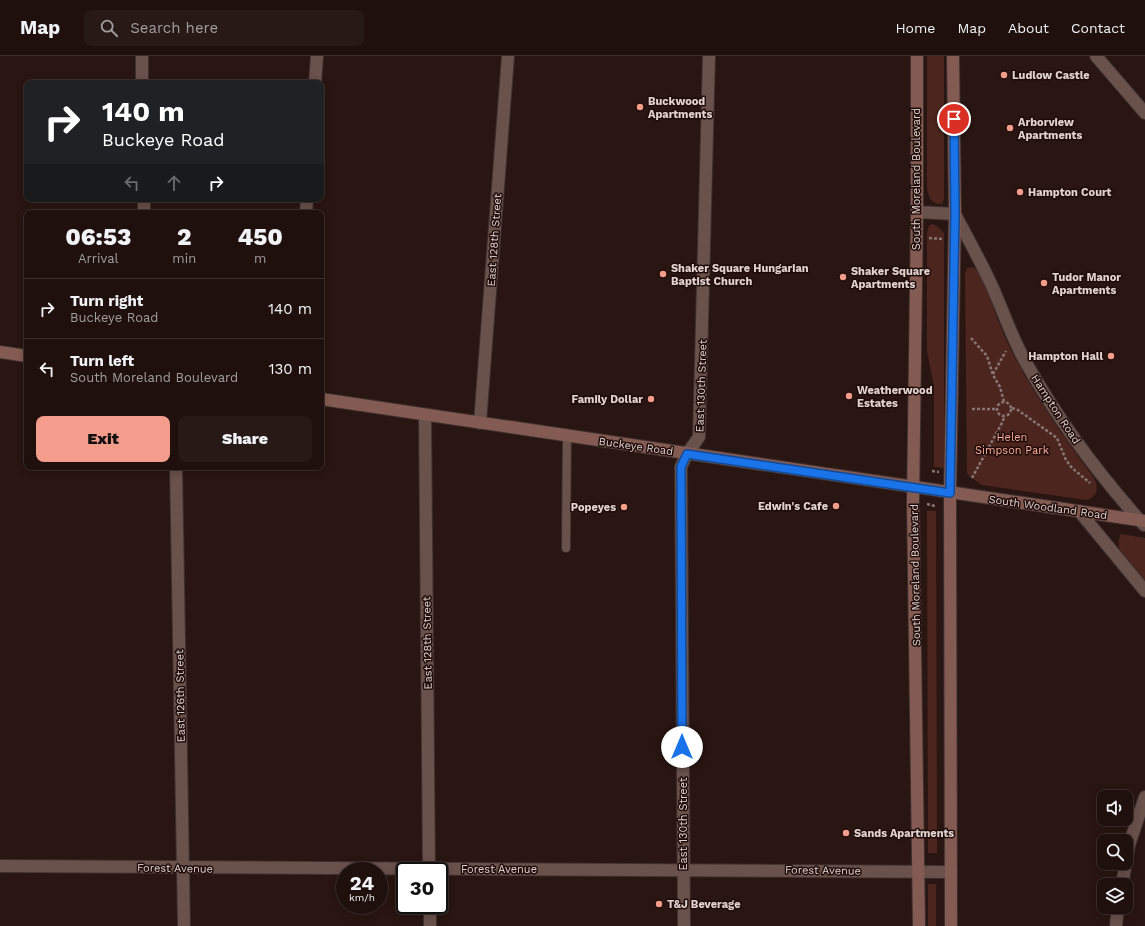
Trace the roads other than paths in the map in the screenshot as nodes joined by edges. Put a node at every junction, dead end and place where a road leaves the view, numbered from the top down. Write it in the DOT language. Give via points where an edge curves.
graph roads {
  1 [pos="142,56"];
  2 [pos="317,56"];
  3 [pos="508,56"];
  4 [pos="709,56"];
  5 [pos="916,56"];
  6 [pos="953,56"];
  7 [pos="1096,56"];
  8 [pos="142,80"];
  9 [pos="315,80"];
  10 [pos="1145,113"];
  11 [pos="917,212"];
  12 [pos="955,214"];
  13 [pos="0,352"];
  14 [pos="24,356"];
  15 [pos="324,400"];
  16 [pos="425,415"];
  17 [pos="480,423"];
  18 [pos="567,436"];
  19 [pos="687,454"];
  20 [pos="176,470"];
  21 [pos="913,488"];
  22 [pos="950,493"];
  23 [pos="1079,511"];
  24 [pos="1144,520"];
  25 [pos="566,548"];
  26 [pos="1145,591"];
  27 [pos="1145,797"];
  28 [pos="429,862"];
  29 [pos="0,866"];
  30 [pos="183,869"];
  31 [pos="683,869"];
  32 [pos="396,870"];
  33 [pos="448,870"];
  34 [pos="919,871"];
  35 [pos="951,872"];
  36 [pos="1123,878"];
  37 [pos="430,914"];
  38 [pos="1117,914"];
  39 [pos="184,926"];
  40 [pos="430,926"];
  41 [pos="684,926"];
  42 [pos="919,926"];
  43 [pos="951,926"];
  44 [pos="1116,926"];
  1 -- 8 [label="street"];
  2 -- 9 [label="street"];
  3 -- 17 [label="street, East 128th Street"];
  4 -- 19 [label="street, East 130th Street" via="699,437"];
  5 -- 11 [label="street, South Moreland Boulevard"];
  6 -- 12 [label="street"];
  7 -- 10 [label="street"];
  11 -- 12 [label="street"];
  11 -- 21 [label="street, South Moreland Boulevard"];
  12 -- 22 [label="street"];
  12 -- 24 [label="street, Hampton Road" via="991,284 1008,327 1043,391 1098,471"];
  13 -- 14 [label="street"];
  15 -- 16 [label="street, Buckeye Road"];
  16 -- 17 [label="street, Buckeye Road"];
  16 -- 28 [label="street, East 128th Street"];
  17 -- 18 [label="street, Buckeye Road"];
  18 -- 19 [label="street, Buckeye Road"];
  18 -- 25 [label="lane"];
  19 -- 21 [label="street, Buckeye Road"];
  19 -- 31 [label="street, East 130th Street" via="681,467"];
  20 -- 30 [label="street, East 126th Street"];
  21 -- 22 [label="street, Buckeye Road"];
  21 -- 34 [label="street, South Moreland Boulevard"];
  22 -- 23 [label="street, South Woodland Road"];
  22 -- 35 [label="street"];
  23 -- 24 [label="street, South Woodland Road"];
  23 -- 26 [label="street"];
  27 -- 36 [label="street" via="1129,845"];
  29 -- 30 [label="street, Forest Avenue"];
  30 -- 32 [label="street, Forest Avenue"];
  30 -- 39 [label="street, East 126th Street"];
  31 -- 33 [label="street, Forest Avenue"];
  31 -- 34 [label="street, Forest Avenue"];
  31 -- 41 [label="street, East 130th Street"];
  34 -- 35 [label="street, Forest Avenue"];
  34 -- 42 [label="street, South Moreland Boulevard"];
  35 -- 43 [label="street"];
  37 -- 40 [label="street"];
  38 -- 44 [label="street"];
}
